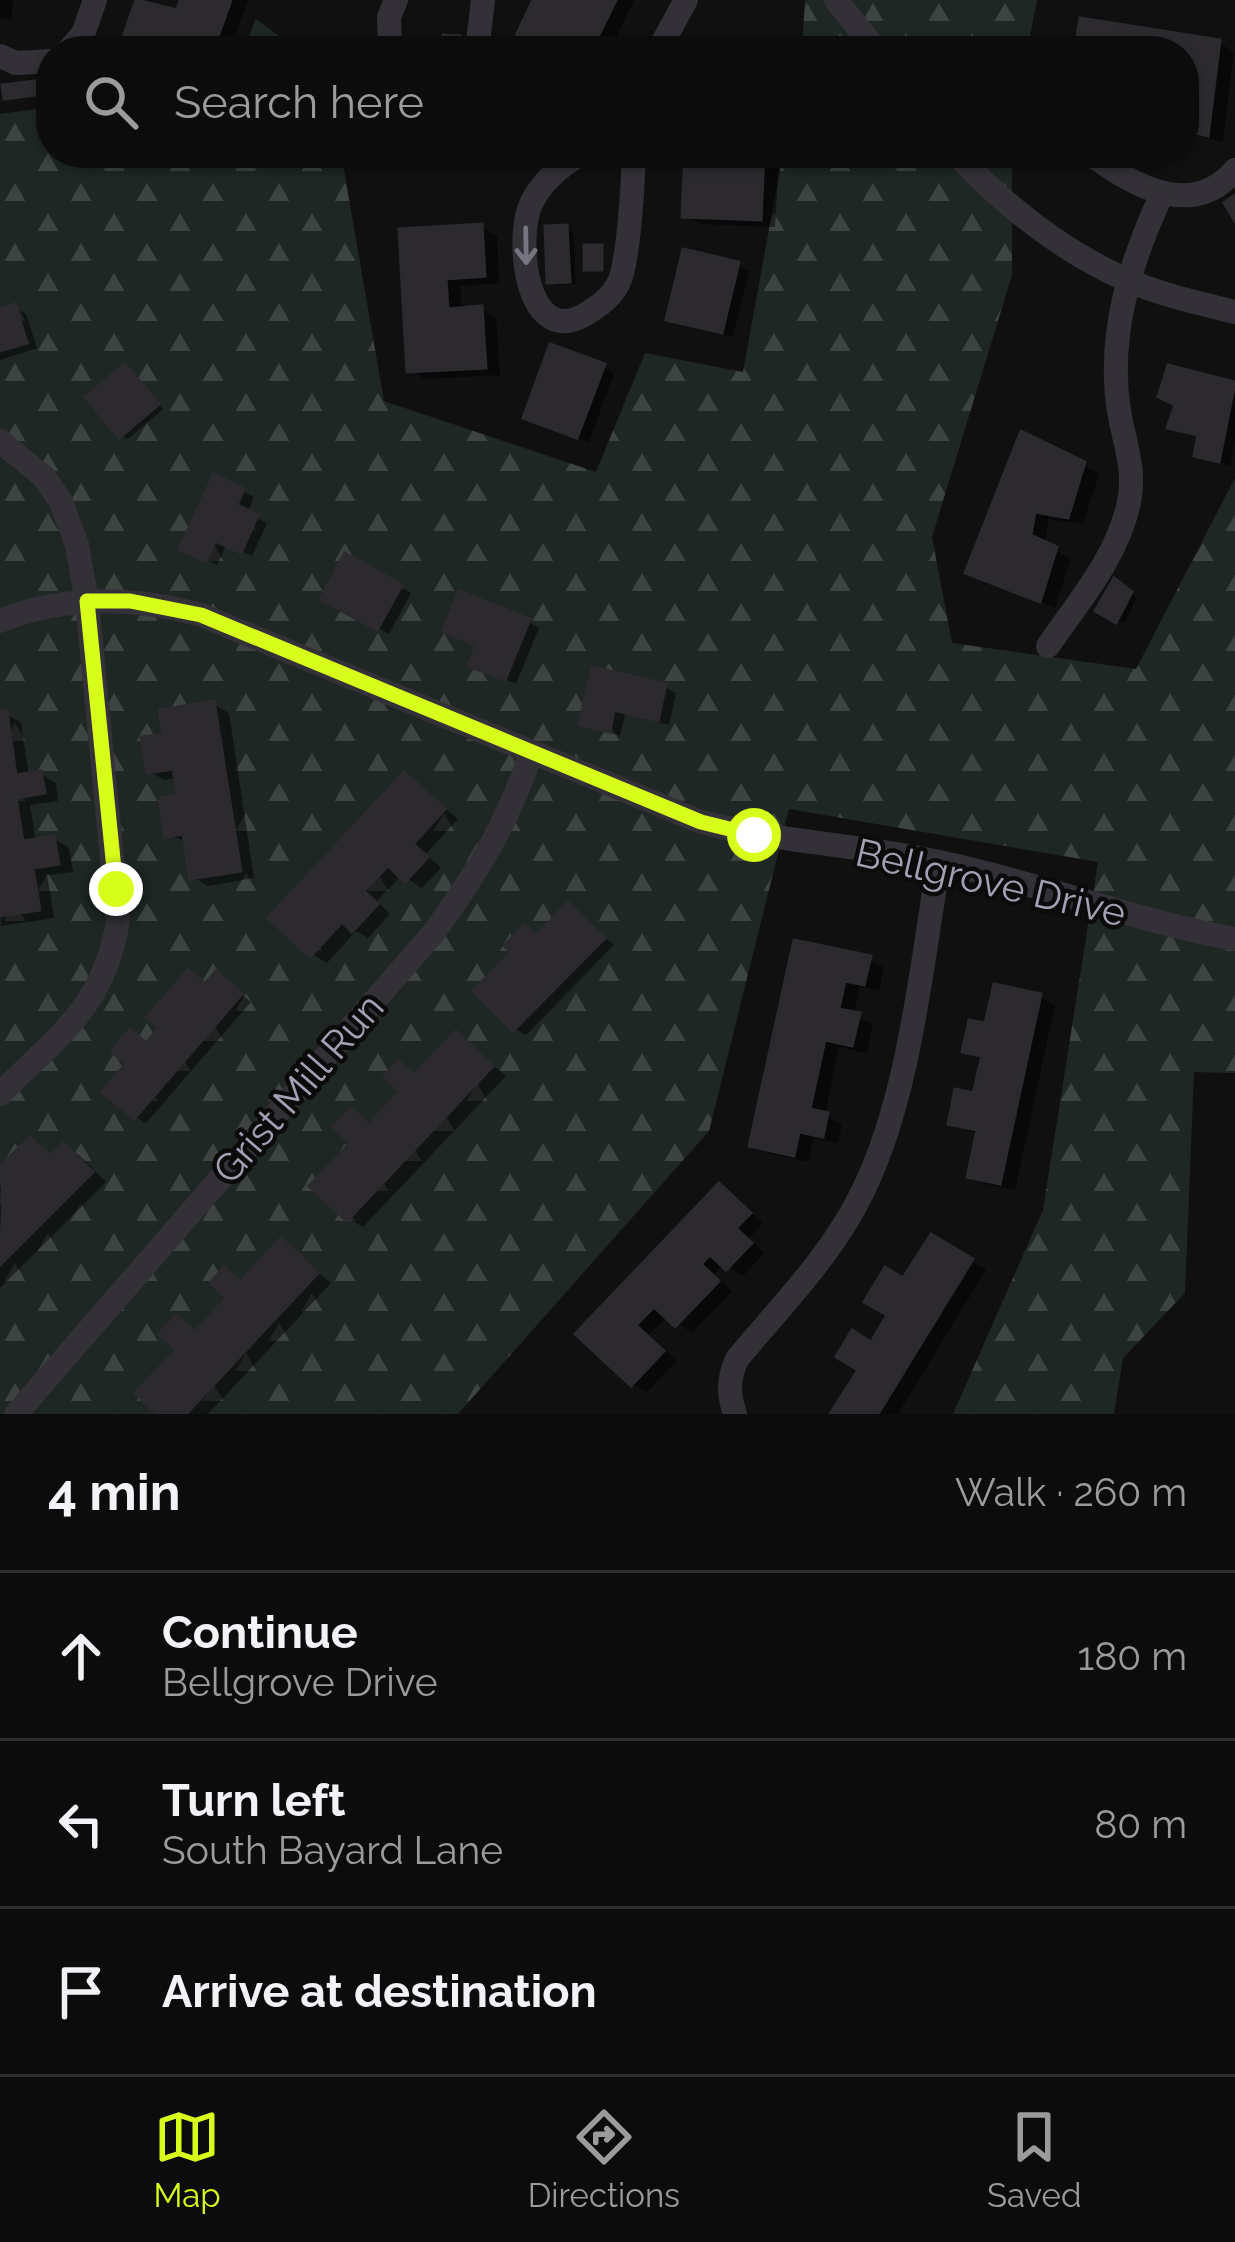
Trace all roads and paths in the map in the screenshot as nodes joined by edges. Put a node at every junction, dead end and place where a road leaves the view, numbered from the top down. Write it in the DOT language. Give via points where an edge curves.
graph roads {
  1 [pos="95,0"];
  2 [pos="396,0"];
  3 [pos="483,0"];
  4 [pos="686,0"];
  5 [pos="836,0"];
  6 [pos="80,36"];
  7 [pos="390,36"];
  8 [pos="479,36"];
  9 [pos="666,36"];
  10 [pos="865,36"];
  11 [pos="0,56"];
  12 [pos="36,64"];
  13 [pos="560,168"];
  14 [pos="632,168"];
  15 [pos="971,168"];
  16 [pos="1114,168"];
  17 [pos="1235,170"];
  18 [pos="1161,196"];
  19 [pos="1127,280"];
  20 [pos="1235,312"];
  21 [pos="0,441"];
  22 [pos="87,601"];
  23 [pos="0,621"];
  24 [pos="1048,646"];
  25 [pos="531,754"];
  26 [pos="940,862"];
  27 [pos="1235,940"];
  28 [pos="0,1094"];
  29 [pos="31,1409"];
  30 [pos="735,1414"];
  1 -- 6 [label="street"];
  2 -- 7 [label="street"];
  3 -- 8 [label="street"];
  4 -- 9 [label="street"];
  5 -- 10 [label="street"];
  11 -- 12 [label="street"];
  13 -- 14 [label="street, one-way" via="525,224 526,282 532,298 561,320 605,302 620,280"];
  15 -- 19 [label="street" via="1034,226"];
  16 -- 18 [label="street"];
  17 -- 18 [label="street" via="1199,196"];
  18 -- 19 [label="street"];
  19 -- 20 [label="street"];
  19 -- 24 [label="street" via="1116,364 1130,500 1115,547"];
  21 -- 22 [label="street" via="44,476 61,502"];
  22 -- 23 [label="street, Bellgrove Drive"];
  22 -- 25 [label="street, Bellgrove Drive" via="201,615"];
  22 -- 28 [label="street" via="117,905 112,956 82,1012"];
  25 -- 26 [label="street, Bellgrove Drive" via="701,822"];
  25 -- 29 [label="street, Grist Mill Run" via="485,862 435,931"];
  26 -- 27 [label="street, Bellgrove Drive"];
  26 -- 30 [label="street" via="886,1134 862,1193 818,1262 737,1359 729,1377"];
}
